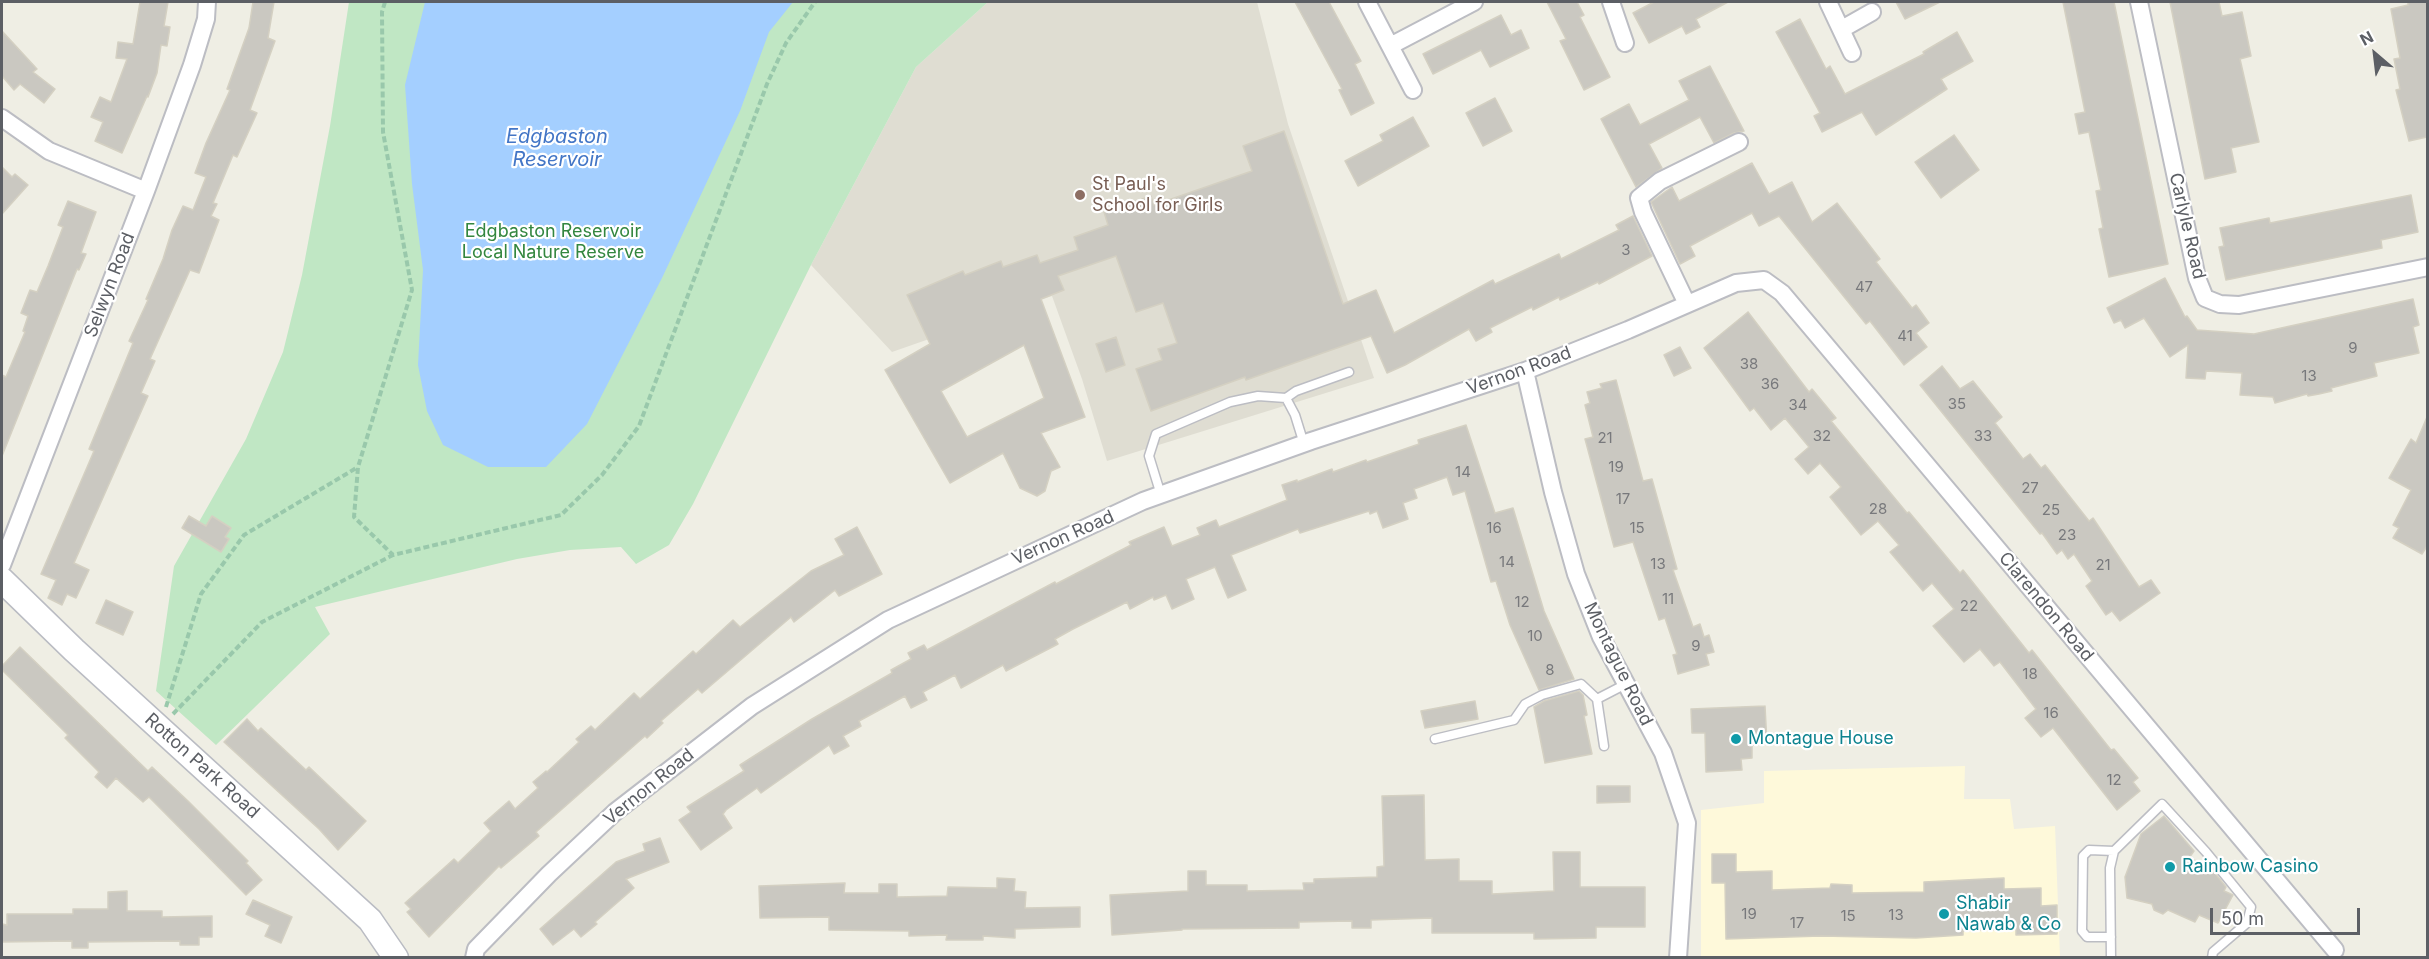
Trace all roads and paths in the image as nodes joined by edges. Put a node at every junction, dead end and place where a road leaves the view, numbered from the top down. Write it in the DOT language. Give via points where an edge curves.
graph roads {
  1 [pos="207,2"];
  2 [pos="385,2"];
  3 [pos="815,2"];
  4 [pos="1367,2"];
  5 [pos="1611,2"];
  6 [pos="1828,2"];
  7 [pos="2139,2"];
  8 [pos="1468,3"];
  9 [pos="1872,12"];
  10 [pos="1842,29"];
  11 [pos="1625,43"];
  12 [pos="1390,46"];
  13 [pos="1852,52"];
  14 [pos="1413,90"];
  15 [pos="2,118"];
  16 [pos="1739,142"];
  17 [pos="146,191"];
  18 [pos="2427,267"];
  19 [pos="1748,281"];
  20 [pos="1687,304"];
  21 [pos="1525,371"];
  22 [pos="1349,372"];
  23 [pos="1286,398"];
  24 [pos="1304,444"];
  25 [pos="358,467"];
  26 [pos="1161,495"];
  27 [pos="393,555"];
  28 [pos="2,565"];
  29 [pos="2,580"];
  30 [pos="1626,684"];
  31 [pos="1597,699"];
  32 [pos="160,728"];
  33 [pos="1436,739"];
  34 [pos="1604,746"];
  35 [pos="2114,851"];
  36 [pos="2111,937"];
  37 [pos="2335,950"];
  38 [pos="396,957"];
  39 [pos="474,957"];
  40 [pos="1678,957"];
  41 [pos="2111,957"];
  42 [pos="2212,957"];
  1 -- 17 [label="street, Selwyn Road" via="192,65"];
  2 -- 25 [label="path" via="383,132 412,290"];
  3 -- 27 [label="path" via="786,43 767,84 639,426 602,475 561,514"];
  4 -- 12 [label="street"];
  5 -- 11 [label="street"];
  6 -- 10 [label="street"];
  7 -- 18 [label="street, Carlyle Road" via="2197,278 2205,298 2220,304 2239,304"];
  8 -- 12 [label="street"];
  9 -- 10 [label="street"];
  10 -- 13 [label="street"];
  12 -- 14 [label="street"];
  15 -- 17 [label="street" via="49,151"];
  16 -- 20 [label="street" via="1660,181 1639,198"];
  17 -- 28 [label="street, Selwyn Road"];
  19 -- 20 [label="street, Vernon Road"];
  19 -- 37 [label="street, Clarendon Road" via="1764,280 1782,293"];
  20 -- 21 [label="street, Vernon Road"];
  21 -- 24 [label="street, Vernon Road"];
  21 -- 30 [label="street, Montague Road" via="1576,574 1601,637"];
  22 -- 23 [label="lane"];
  23 -- 24 [label="lane"];
  23 -- 26 [label="lane" via="1258,396 1230,402 1156,434 1149,456"];
  24 -- 26 [label="street, Vernon Road"];
  25 -- 27 [label="path" via="354,517"];
  25 -- 32 [label="path" via="244,535 201,594"];
  26 -- 39 [label="street, Vernon Road" via="888,620 752,706 615,812 476,948"];
  27 -- 32 [label="path" via="262,622"];
  29 -- 32 [label="main road, Rotton Park Road"];
  30 -- 31 [label="lane"];
  30 -- 40 [label="street, Montague Road" via="1663,753 1687,823"];
  31 -- 33 [label="lane" via="1581,684 1525,704 1514,720"];
  31 -- 34 [label="lane"];
  32 -- 38 [label="main road, Rotton Park Road" via="370,920"];
  35 -- 36 [label="lane" via="2110,868"];
  35 -- 36 [label="lane" via="2089,850 2083,856 2082,931 2087,938"];
  35 -- 42 [label="lane" via="2162,804 2180,822 2251,907 2247,923"];
  36 -- 41 [label="lane"];
}
